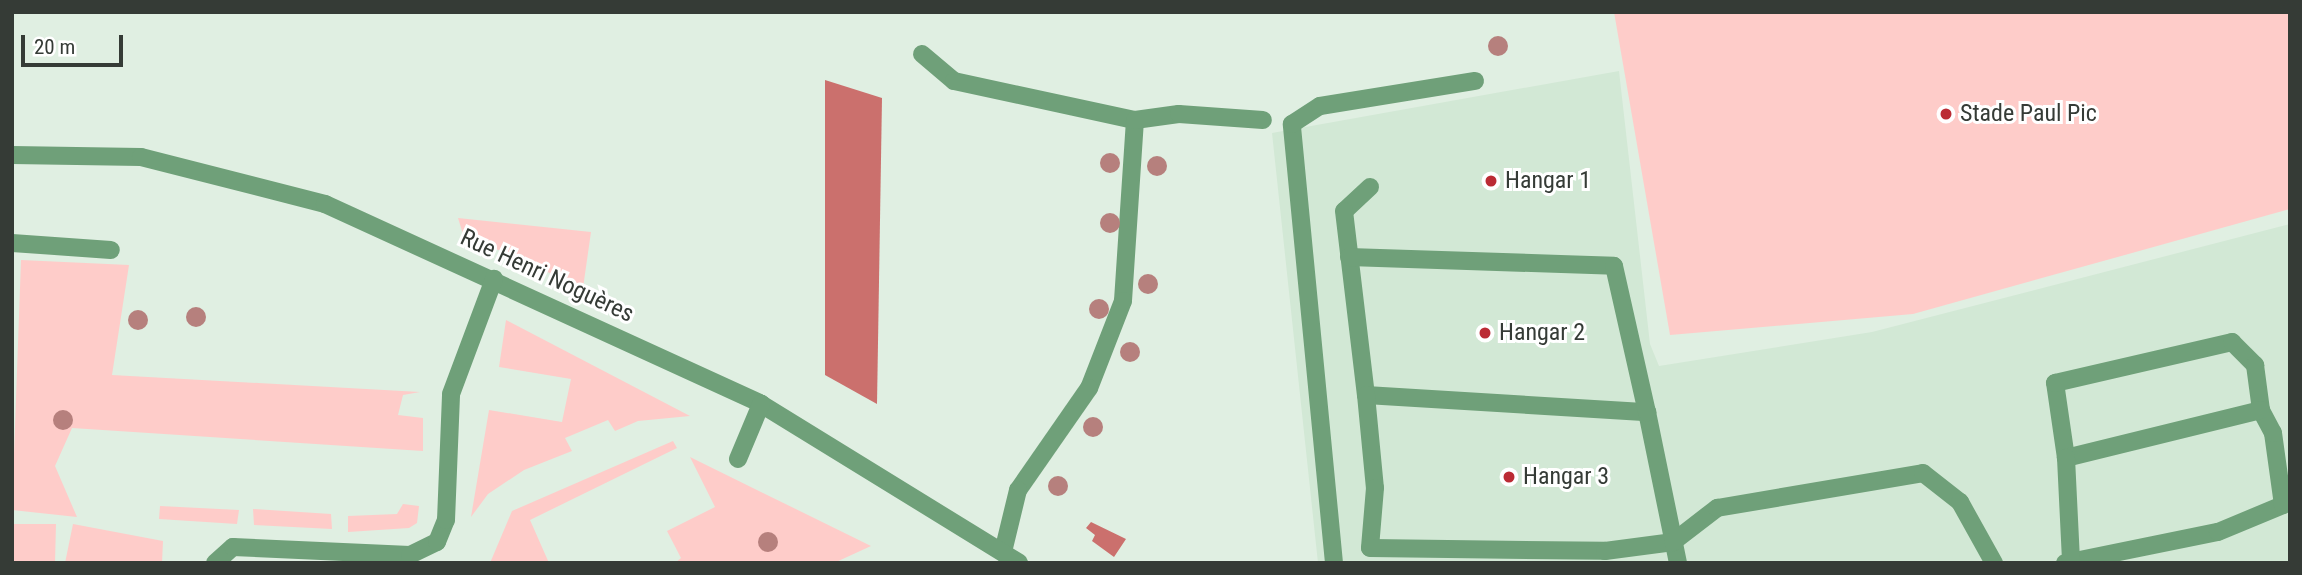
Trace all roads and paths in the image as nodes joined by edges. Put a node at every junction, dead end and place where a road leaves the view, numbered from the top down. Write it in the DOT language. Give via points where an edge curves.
graph roads {
  1 [pos="922,54"];
  2 [pos="1475,81"];
  3 [pos="1135,120"];
  4 [pos="1263,120"];
  5 [pos="12,155"];
  6 [pos="1370,187"];
  7 [pos="12,243"];
  8 [pos="111,250"];
  9 [pos="1349,257"];
  10 [pos="494,279"];
  11 [pos="1366,395"];
  12 [pos="761,404"];
  13 [pos="2261,410"];
  14 [pos="1647,412"];
  15 [pos="2066,458"];
  16 [pos="738,459"];
  17 [pos="1673,542"];
  18 [pos="1003,552"];
  19 [pos="1369,555"];
  20 [pos="2068,561"];
  21 [pos="2102,561"];
  22 [pos="215,563"];
  23 [pos="1019,563"];
  24 [pos="1334,563"];
  25 [pos="1678,563"];
  26 [pos="1994,563"];
  1 -- 3 [label="street" via="954,81"];
  2 -- 24 [label="street" via="1320,106 1292,124"];
  3 -- 4 [label="street" via="1179,114"];
  3 -- 18 [label="street" via="1123,301 1089,388 1018,490"];
  5 -- 10 [label="street, Rue Henri Noguères" via="141,157 196,167 325,204"];
  6 -- 9 [label="street" via="1344,211"];
  7 -- 8 [label="street"];
  9 -- 11 [label="street"];
  9 -- 14 [label="street" via="1614,266"];
  10 -- 12 [label="street, Rue Henri Noguères"];
  10 -- 22 [label="street" via="450,394 446,520 437,542 410,555 233,547"];
  11 -- 14 [label="street"];
  11 -- 19 [label="street" via="1374,488"];
  12 -- 16 [label="street"];
  12 -- 18 [label="street, Rue Henri Noguères"];
  13 -- 15 [label="street"];
  13 -- 15 [label="street" via="2255,365 2232,342 2055,383"];
  13 -- 21 [label="street" via="2273,433 2283,505 2218,532"];
  14 -- 17 [label="street"];
  15 -- 20 [label="street"];
  17 -- 19 [label="street" via="1605,551"];
  17 -- 25 [label="street"];
  17 -- 26 [label="street" via="1717,508 1923,473 1960,502"];
  18 -- 23 [label="street, Rue Henri Noguères"];
  20 -- 21 [label="street"];
}
